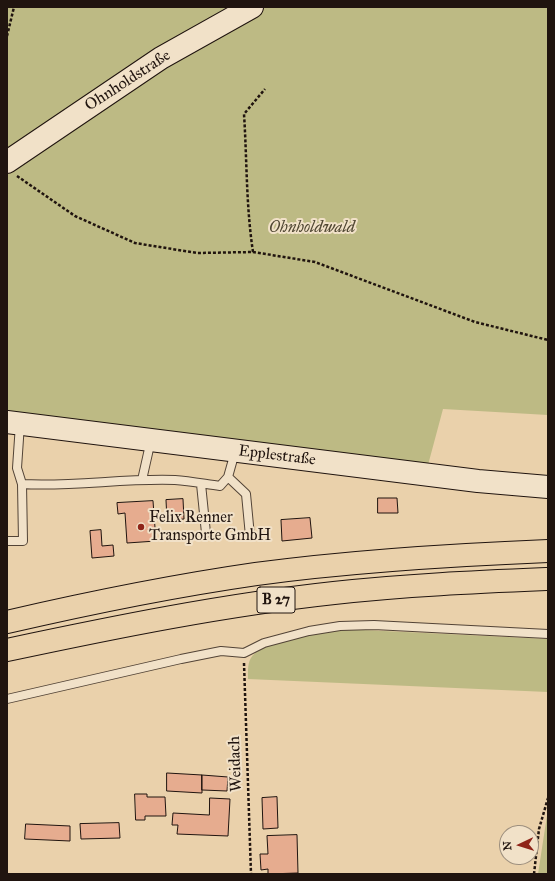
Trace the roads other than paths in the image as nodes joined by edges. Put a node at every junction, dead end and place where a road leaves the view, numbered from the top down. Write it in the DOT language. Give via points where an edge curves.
graph roads {
  1 [pos="252,7"];
  2 [pos="10,168"];
  3 [pos="14,423"];
  4 [pos="151,440"];
  5 [pos="235,451"];
  6 [pos="228,477"];
  7 [pos="142,480"];
  8 [pos="22,484"];
  9 [pos="201,484"];
  10 [pos="548,487"];
  11 [pos="206,533"];
  12 [pos="250,536"];
  13 [pos="7,541"];
  14 [pos="548,551"];
  15 [pos="548,579"];
  16 [pos="7,622"];
  17 [pos="548,634"];
  18 [pos="7,650"];
  19 [pos="7,699"];
  1 -- 2 [label="main road, Ohnholdstraße" via="161,58"];
  3 -- 4 [label="main road, Epplestraße"];
  3 -- 8 [label="lane" via="17,468"];
  4 -- 5 [label="main road, Epplestraße"];
  4 -- 7 [label="lane"];
  5 -- 6 [label="lane"];
  5 -- 10 [label="main road, Epplestraße"];
  6 -- 9 [label="lane" via="220,486"];
  6 -- 12 [label="lane" via="246,494"];
  7 -- 8 [label="lane" via="54,486"];
  7 -- 9 [label="lane" via="176,480"];
  8 -- 13 [label="lane" via="23,541"];
  9 -- 11 [label="lane"];
  14 -- 16 [label="highway, B 27" via="383,560 256,574 166,589"];
  15 -- 18 [label="highway, B 27" via="383,588 259,602 168,617"];
  17 -- 19 [label="lane" via="374,625 340,626 264,643 244,652 221,651"];
}
